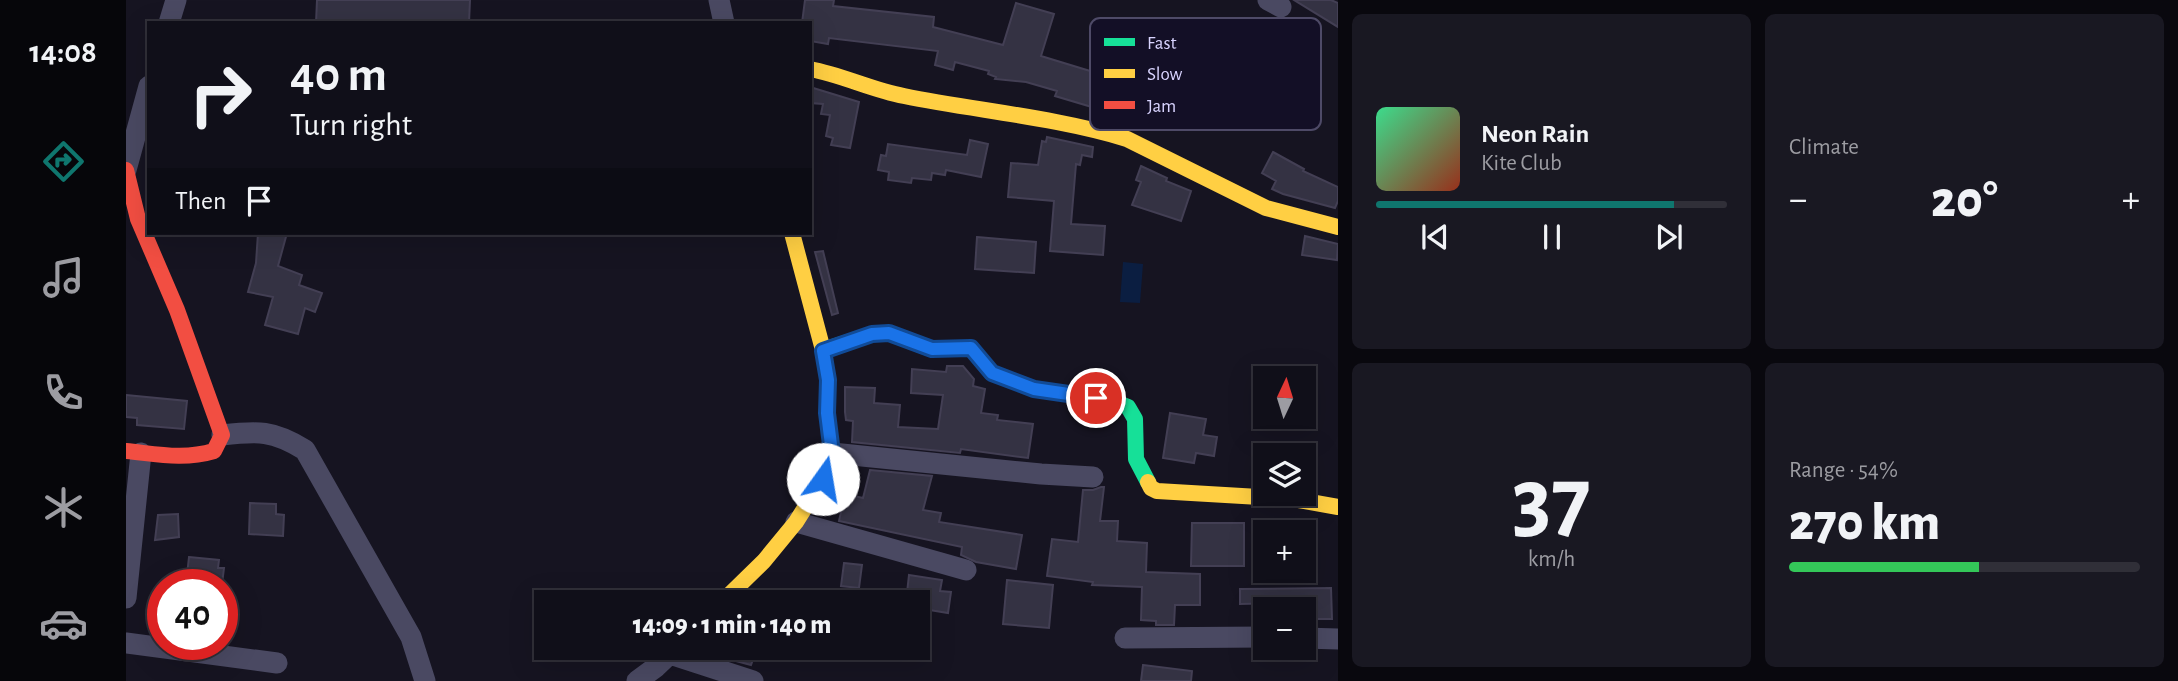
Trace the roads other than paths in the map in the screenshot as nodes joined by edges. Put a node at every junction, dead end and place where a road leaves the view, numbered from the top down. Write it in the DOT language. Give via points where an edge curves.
graph roads {
  1 [pos="176,0"];
  2 [pos="719,0"];
  3 [pos="170,21"];
  4 [pos="724,21"];
  5 [pos="812,69"];
  6 [pos="147,93"];
  7 [pos="1090,127"];
  8 [pos="1102,130"];
  9 [pos="126,170"];
  10 [pos="1338,226"];
  11 [pos="793,235"];
  12 [pos="823,351"];
  13 [pos="222,435"];
  14 [pos="134,452"];
  15 [pos="832,453"];
  16 [pos="1093,477"];
  17 [pos="1338,507"];
  18 [pos="796,522"];
  19 [pos="966,570"];
  20 [pos="734,590"];
  21 [pos="126,598"];
  22 [pos="1253,637"];
  23 [pos="1125,638"];
  24 [pos="1316,638"];
  25 [pos="1338,639"];
  26 [pos="126,643"];
  27 [pos="663,660"];
  28 [pos="697,660"];
  29 [pos="277,663"];
  30 [pos="425,681"];
  31 [pos="637,681"];
  32 [pos="753,681"];
  1 -- 3 [label="street"];
  2 -- 4 [label="street"];
  5 -- 7 [label="street" via="883,91"];
  6 -- 9 [label="street"];
  8 -- 10 [label="street" via="1266,208"];
  9 -- 13 [label="street" via="143,238 169,290"];
  11 -- 12 [label="street"];
  12 -- 15 [label="street"];
  12 -- 17 [label="street" via="872,334 889,333 932,349 971,348 992,373 1034,389 1128,407 1135,419 1136,459 1157,491 1316,500"];
  13 -- 14 [label="street" via="214,451 200,456 179,459"];
  13 -- 30 [label="street" via="253,432 282,436 305,450 411,637"];
  14 -- 21 [label="street"];
  15 -- 16 [label="street"];
  15 -- 18 [label="street" via="823,479"];
  18 -- 19 [label="street"];
  18 -- 20 [label="street"];
  22 -- 23 [label="street"];
  24 -- 25 [label="street"];
  26 -- 29 [label="street"];
  27 -- 31 [label="street"];
  28 -- 32 [label="street"];
}
